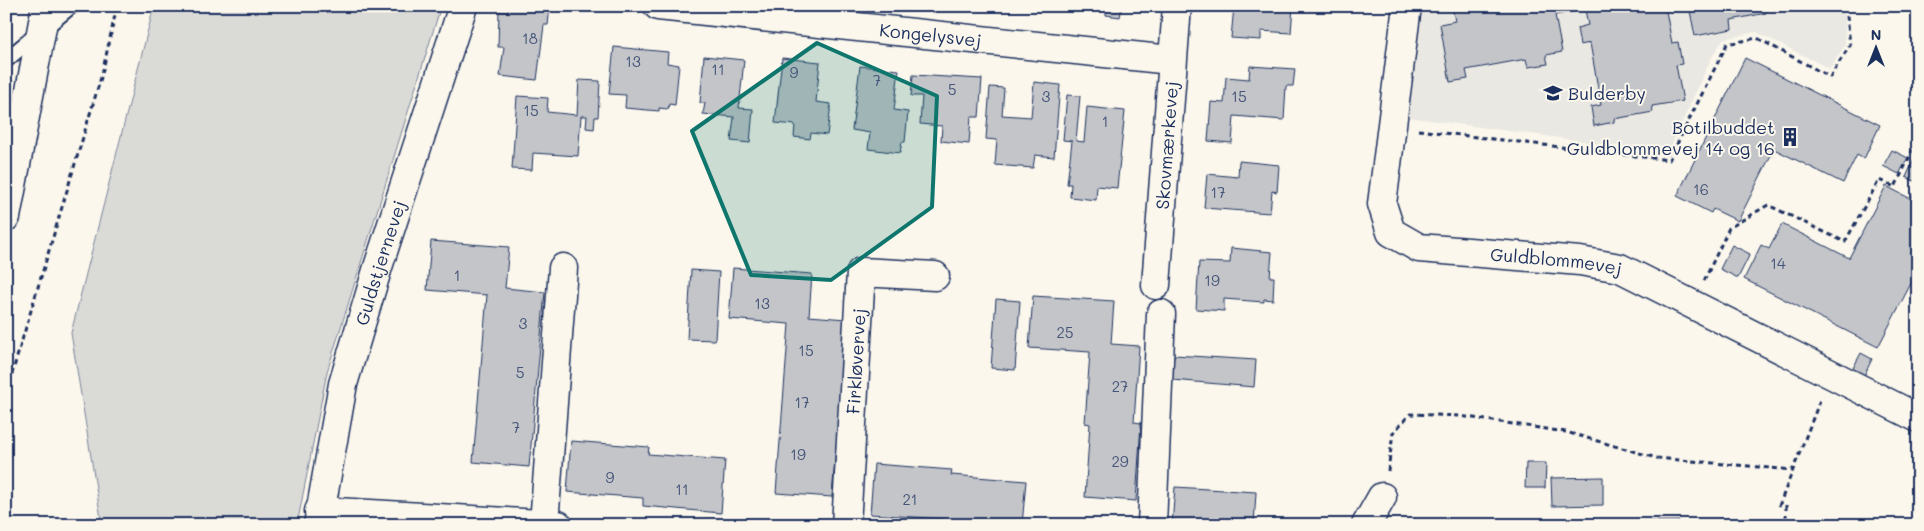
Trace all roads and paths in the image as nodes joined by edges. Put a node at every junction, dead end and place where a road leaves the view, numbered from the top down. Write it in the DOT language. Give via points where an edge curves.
graph roads {
  1 [pos="71,6"];
  2 [pos="117,6"];
  3 [pos="463,6"];
  4 [pos="658,6"];
  5 [pos="1177,6"];
  6 [pos="1407,6"];
  7 [pos="1846,6"];
  8 [pos="44,19"];
  9 [pos="6,60"];
  10 [pos="1172,60"];
  11 [pos="1392,127"];
  12 [pos="1918,139"];
  13 [pos="6,217"];
  14 [pos="563,268"];
  15 [pos="935,276"];
  16 [pos="1156,285"];
  17 [pos="1692,304"];
  18 [pos="1161,314"];
  19 [pos="1831,374"];
  20 [pos="6,401"];
  21 [pos="1918,418"];
  22 [pos="1793,470"];
  23 [pos="1382,497"];
  24 [pos="1786,505"];
  25 [pos="1779,506"];
  26 [pos="318,518"];
  27 [pos="551,524"];
  28 [pos="846,525"];
  29 [pos="1152,525"];
  30 [pos="1366,525"];
  31 [pos="1786,525"];
  1 -- 8 [label="lane"];
  2 -- 20 [label="path" via="102,74"];
  3 -- 26 [label="street, Guldstjernevej" via="343,384"];
  4 -- 10 [label="street, Kongelysvej"];
  5 -- 10 [label="street, Skovmærkevej"];
  6 -- 11 [label="street, Guldblommevej"];
  7 -- 11 [label="path" via="1850,45 1830,77 1757,38 1727,44 1670,160"];
  8 -- 9 [label="lane"];
  8 -- 13 [label="street"];
  10 -- 16 [label="street, Skovmærkevej"];
  11 -- 17 [label="street, Guldblommevej" via="1382,204 1391,232 1419,248 1580,261 1620,268"];
  12 -- 17 [label="path" via="1895,187 1879,180 1845,242 1768,205 1729,228"];
  14 -- 27 [label="street"];
  15 -- 28 [label="street, Firkløvervej" via="861,272"];
  17 -- 19 [label="street, Guldblommevej"];
  18 -- 29 [label="street"];
  19 -- 21 [label="street, Guldblommevej"];
  19 -- 22 [label="path"];
  22 -- 23 [label="path" via="1657,458 1566,432 1460,416 1410,414 1393,433"];
  22 -- 25 [label="path"];
  23 -- 30 [label="street"];
  24 -- 31 [label="path"];
  26 -- 27 [label="street"];
}
